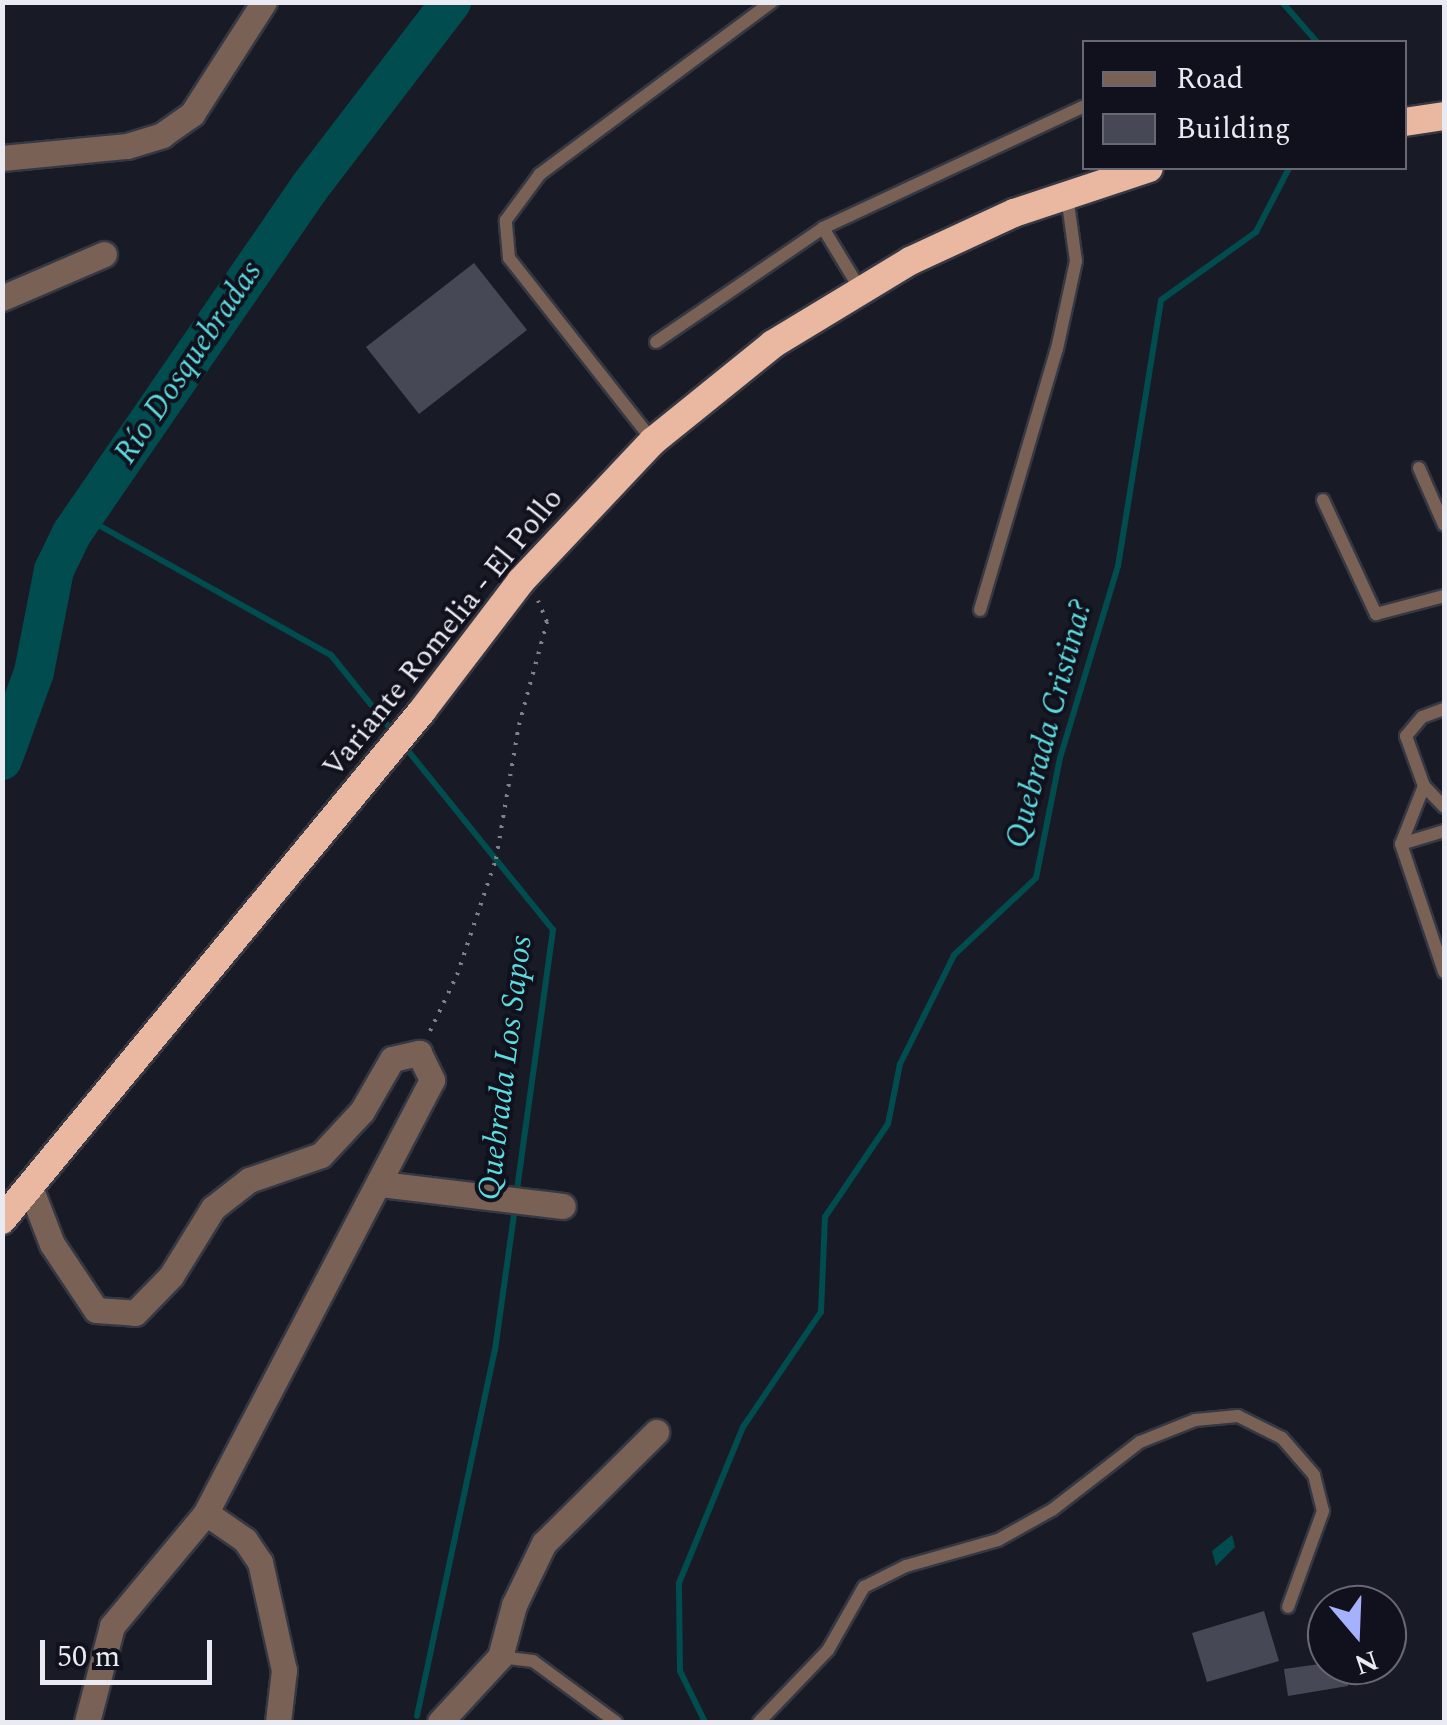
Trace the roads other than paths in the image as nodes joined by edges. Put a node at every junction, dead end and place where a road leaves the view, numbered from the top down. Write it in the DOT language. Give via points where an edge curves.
graph roads {
  1 [pos="264,2"];
  2 [pos="772,2"];
  3 [pos="250,13"];
  4 [pos="1082,107"];
  5 [pos="1444,116"];
  6 [pos="1407,122"];
  7 [pos="2,158"];
  8 [pos="1142,170"];
  9 [pos="1067,193"];
  10 [pos="823,228"];
  11 [pos="104,254"];
  12 [pos="860,289"];
  13 [pos="2,298"];
  14 [pos="656,342"];
  15 [pos="653,441"];
  16 [pos="1418,468"];
  17 [pos="1323,500"];
  18 [pos="1444,526"];
  19 [pos="1444,596"];
  20 [pos="980,610"];
  21 [pos="1444,709"];
  22 [pos="1424,786"];
  23 [pos="1444,807"];
  24 [pos="1444,831"];
  25 [pos="1401,844"];
  26 [pos="1444,972"];
  27 [pos="381,1184"];
  28 [pos="30,1187"];
  29 [pos="562,1206"];
  30 [pos="2,1220"];
  31 [pos="656,1432"];
  32 [pos="206,1513"];
  33 [pos="1288,1607"];
  34 [pos="500,1657"];
  35 [pos="87,1722"];
  36 [pos="278,1722"];
  37 [pos="440,1722"];
  38 [pos="616,1722"];
  39 [pos="759,1722"];
  1 -- 3 [label="street"];
  2 -- 15 [label="lane" via="540,174 506,220 509,258"];
  3 -- 7 [label="street" via="192,114 162,135 127,146"];
  4 -- 10 [label="lane"];
  5 -- 6 [label="highway"];
  8 -- 9 [label="highway, Variante Romelia - El Pollo"];
  9 -- 12 [label="highway, Variante Romelia - El Pollo" via="962,236"];
  9 -- 20 [label="lane" via="1076,261"];
  10 -- 12 [label="lane"];
  10 -- 14 [label="lane"];
  11 -- 13 [label="street"];
  12 -- 15 [label="highway, Variante Romelia - El Pollo" via="746,364"];
  15 -- 28 [label="highway, Variante Romelia - El Pollo" via="521,581"];
  16 -- 18 [label="lane"];
  17 -- 19 [label="lane" via="1376,614"];
  21 -- 22 [label="lane" via="1422,717 1406,736"];
  22 -- 23 [label="lane"];
  22 -- 25 [label="lane"];
  24 -- 25 [label="lane"];
  25 -- 26 [label="lane"];
  27 -- 28 [label="street" via="429,1092 432,1080 419,1053 401,1054 385,1067 362,1111 321,1155 249,1180 213,1208 171,1276 135,1314 96,1310 40,1219"];
  27 -- 29 [label="street"];
  27 -- 32 [label="street"];
  28 -- 30 [label="highway, Variante Romelia - El Pollo"];
  31 -- 34 [label="street" via="544,1544 514,1605"];
  32 -- 35 [label="street" via="112,1626"];
  32 -- 36 [label="street" via="245,1540 260,1562 284,1670"];
  33 -- 39 [label="lane" via="1323,1511 1314,1474 1282,1438 1238,1416 1195,1420 1140,1442 1052,1510 998,1540 906,1566 864,1587 828,1650"];
  34 -- 37 [label="street"];
  34 -- 38 [label="lane" via="533,1661"];
}
